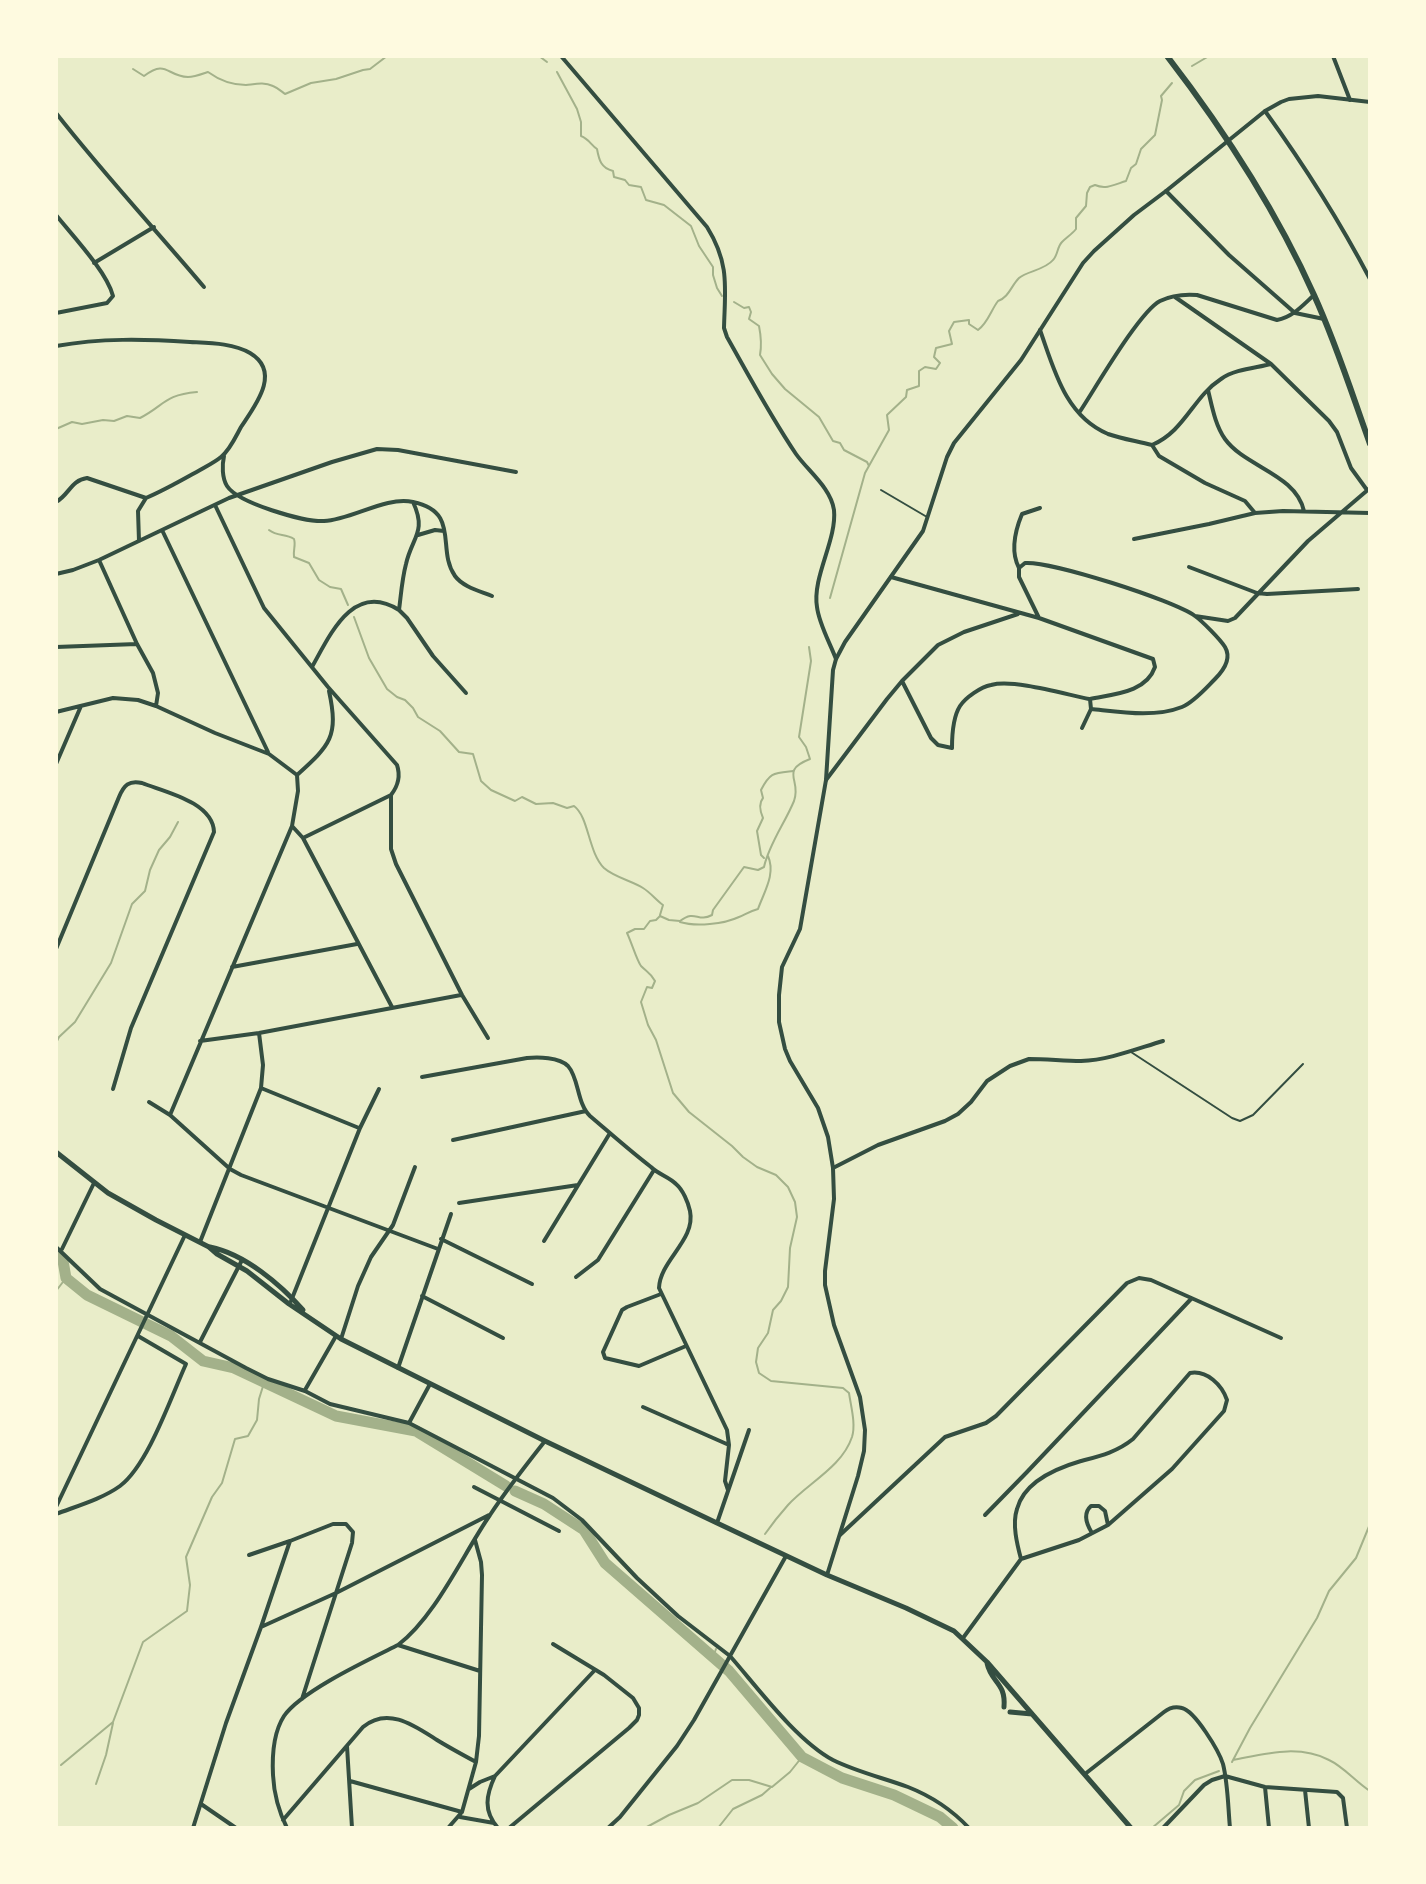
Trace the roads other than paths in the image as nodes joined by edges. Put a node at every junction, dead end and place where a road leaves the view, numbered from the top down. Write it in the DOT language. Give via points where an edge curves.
graph roads {
  1 [pos="561,56"];
  2 [pos="1167,56"];
  3 [pos="1333,56"];
  4 [pos="1350,100"];
  5 [pos="1370,102"];
  6 [pos="1265,111"];
  7 [pos="56,113"];
  8 [pos="1166,191"];
  9 [pos="56,215"];
  10 [pos="154,227"];
  11 [pos="94,263"];
  12 [pos="1370,279"];
  13 [pos="204,287"];
  14 [pos="1314,295"];
  15 [pos="1173,296"];
  16 [pos="56,313"];
  17 [pos="1295,313"];
  18 [pos="1324,319"];
  19 [pos="1040,330"];
  20 [pos="56,346"];
  21 [pos="1271,364"];
  22 [pos="1208,390"];
  23 [pos="1079,413"];
  24 [pos="1370,444"];
  25 [pos="1152,445"];
  26 [pos="224,456"];
  27 [pos="516,472"];
  28 [pos="1368,489"];
  29 [pos="881,490"];
  30 [pos="237,495"];
  31 [pos="146,498"];
  32 [pos="56,502"];
  33 [pos="413,502"];
  34 [pos="215,505"];
  35 [pos="1040,508"];
  36 [pos="1304,511"];
  37 [pos="1343,512"];
  38 [pos="1255,513"];
  39 [pos="1370,513"];
  40 [pos="928,518"];
  41 [pos="162,530"];
  42 [pos="444,531"];
  43 [pos="418,535"];
  44 [pos="1136,538"];
  45 [pos="139,541"];
  46 [pos="99,560"];
  47 [pos="1189,567"];
  48 [pos="1019,568"];
  49 [pos="56,574"];
  50 [pos="891,577"];
  51 [pos="1358,589"];
  52 [pos="1257,593"];
  53 [pos="492,596"];
  54 [pos="399,610"];
  55 [pos="1019,613"];
  56 [pos="1195,616"];
  57 [pos="1039,618"];
  58 [pos="137,644"];
  59 [pos="56,647"];
  60 [pos="836,659"];
  61 [pos="312,667"];
  62 [pos="902,681"];
  63 [pos="328,687"];
  64 [pos="466,693"];
  65 [pos="1090,699"];
  66 [pos="81,706"];
  67 [pos="156,706"];
  68 [pos="1091,709"];
  69 [pos="56,712"];
  70 [pos="1082,728"];
  71 [pos="269,754"];
  72 [pos="56,764"];
  73 [pos="297,775"];
  74 [pos="826,780"];
  75 [pos="391,795"];
  76 [pos="292,826"];
  77 [pos="303,838"];
  78 [pos="357,944"];
  79 [pos="56,949"];
  80 [pos="232,967"];
  81 [pos="462,995"];
  82 [pos="392,1007"];
  83 [pos="259,1033"];
  84 [pos="488,1038"];
  85 [pos="200,1041"];
  86 [pos="1163,1041"];
  87 [pos="1130,1052"];
  88 [pos="1303,1064"];
  89 [pos="422,1077"];
  90 [pos="261,1088"];
  91 [pos="113,1089"];
  92 [pos="379,1089"];
  93 [pos="149,1102"];
  94 [pos="586,1111"];
  95 [pos="170,1115"];
  96 [pos="360,1128"];
  97 [pos="610,1133"];
  98 [pos="453,1140"];
  99 [pos="56,1152"];
  100 [pos="415,1167"];
  101 [pos="833,1168"];
  102 [pos="230,1169"];
  103 [pos="654,1170"];
  104 [pos="94,1183"];
  105 [pos="578,1185"];
  106 [pos="459,1203"];
  107 [pos="328,1209"];
  108 [pos="451,1214"];
  109 [pos="389,1232"];
  110 [pos="185,1235"];
  111 [pos="441,1239"];
  112 [pos="544,1241"];
  113 [pos="200,1242"];
  114 [pos="59,1248"];
  115 [pos="438,1249"];
  116 [pos="240,1263"];
  117 [pos="576,1277"];
  118 [pos="532,1284"];
  119 [pos="661,1294"];
  120 [pos="422,1296"];
  121 [pos="1191,1299"];
  122 [pos="290,1301"];
  123 [pos="147,1318"];
  124 [pos="138,1336"];
  125 [pos="338,1338"];
  126 [pos="503,1338"];
  127 [pos="1281,1338"];
  128 [pos="200,1342"];
  129 [pos="686,1346"];
  130 [pos="398,1368"];
  131 [pos="430,1384"];
  132 [pos="305,1391"];
  133 [pos="643,1407"];
  134 [pos="409,1423"];
  135 [pos="749,1430"];
  136 [pos="545,1441"];
  137 [pos="729,1445"];
  138 [pos="516,1478"];
  139 [pos="474,1487"];
  140 [pos="728,1492"];
  141 [pos="500,1500"];
  142 [pos="56,1507"];
  143 [pos="56,1514"];
  144 [pos="489,1515"];
  145 [pos="985,1515"];
  146 [pos="717,1523"];
  147 [pos="1108,1525"];
  148 [pos="559,1531"];
  149 [pos="1092,1533"];
  150 [pos="840,1535"];
  151 [pos="475,1540"];
  152 [pos="290,1541"];
  153 [pos="249,1555"];
  154 [pos="786,1556"];
  155 [pos="1021,1559"];
  156 [pos="827,1575"];
  157 [pos="336,1593"];
  158 [pos="261,1627"];
  159 [pos="963,1638"];
  160 [pos="553,1644"];
  161 [pos="398,1645"];
  162 [pos="728,1658"];
  163 [pos="987,1662"];
  164 [pos="481,1671"];
  165 [pos="594,1671"];
  166 [pos="302,1699"];
  167 [pos="1004,1707"];
  168 [pos="1010,1712"];
  169 [pos="1033,1714"];
  170 [pos="347,1746"];
  171 [pos="476,1762"];
  172 [pos="1085,1774"];
  173 [pos="495,1776"];
  174 [pos="1225,1776"];
  175 [pos="350,1781"];
  176 [pos="1265,1787"];
  177 [pos="469,1789"];
  178 [pos="1305,1790"];
  179 [pos="201,1804"];
  180 [pos="461,1815"];
  181 [pos="283,1820"];
  182 [pos="494,1823"];
  183 [pos="193,1828"];
  184 [pos="236,1828"];
  185 [pos="287,1828"];
  186 [pos="352,1828"];
  187 [pos="448,1828"];
  188 [pos="498,1828"];
  189 [pos="509,1828"];
  190 [pos="608,1828"];
  191 [pos="969,1828"];
  192 [pos="1131,1828"];
  193 [pos="1163,1828"];
  194 [pos="1230,1828"];
  195 [pos="1269,1828"];
  196 [pos="1309,1828"];
  197 [pos="1347,1828"];
  1 -- 60 [label="street" via="717,243 726,274 727,337 834,508 817,597"];
  2 -- 14 [label="highway" via="1243,165"];
  3 -- 4 [label="street"];
  4 -- 5 [label="street"];
  4 -- 6 [label="street" via="1303,97"];
  6 -- 8 [label="street"];
  6 -- 12 [label="street" via="1337,217"];
  7 -- 10 [label="street"];
  8 -- 17 [label="street"];
  8 -- 19 [label="street" via="1094,251"];
  9 -- 11 [label="street"];
  10 -- 11 [label="street"];
  10 -- 13 [label="street"];
  11 -- 16 [label="street" via="112,299"];
  14 -- 17 [label="street"];
  14 -- 18 [label="highway"];
  15 -- 17 [label="street" via="1197,295 1269,319"];
  15 -- 21 [label="street"];
  15 -- 23 [label="street" via="1159,301 1142,318"];
  17 -- 18 [label="street"];
  18 -- 24 [label="highway"];
  19 -- 23 [label="street" via="1063,391"];
  19 -- 40 [label="street" via="954,443"];
  20 -- 26 [label="street" via="148,339 229,346 253,355 263,369 265,385"];
  21 -- 22 [label="street" via="1227,376"];
  21 -- 28 [label="street" via="1329,421 1351,468"];
  22 -- 25 [label="street" via="1171,435"];
  22 -- 36 [label="street" via="1224,438 1291,488"];
  23 -- 25 [label="street" via="1106,433"];
  25 -- 38 [label="street" via="1159,456 1245,501"];
  26 -- 30 [label="street" via="225,482"];
  26 -- 31 [label="street"];
  27 -- 30 [label="street" via="377,449"];
  28 -- 37 [label="street"];
  29 -- 40 [label="lane"];
  30 -- 33 [label="street" via="283,514 323,521"];
  30 -- 34 [label="street"];
  31 -- 32 [label="street" via="87,478 76,481"];
  31 -- 45 [label="street" via="138,511"];
  33 -- 42 [label="street" via="433,510"];
  33 -- 43 [label="street" via="419,514"];
  34 -- 41 [label="street"];
  34 -- 61 [label="street" via="264,608"];
  35 -- 48 [label="street" via="1022,514 1018,525 1014,559"];
  36 -- 37 [label="street"];
  36 -- 38 [label="street"];
  37 -- 39 [label="street"];
  37 -- 52 [label="street"];
  38 -- 44 [label="street"];
  40 -- 50 [label="street"];
  41 -- 45 [label="street"];
  41 -- 71 [label="street"];
  42 -- 43 [label="street"];
  42 -- 53 [label="street" via="455,577"];
  43 -- 54 [label="street" via="406,563"];
  45 -- 46 [label="street"];
  46 -- 49 [label="street"];
  46 -- 58 [label="street"];
  47 -- 52 [label="street"];
  48 -- 56 [label="street" via="1030,562 1055,567"];
  48 -- 57 [label="street"];
  50 -- 55 [label="street"];
  50 -- 60 [label="street"];
  51 -- 52 [label="street"];
  52 -- 56 [label="street" via="1231,620"];
  54 -- 61 [label="street" via="379,602 348,611"];
  54 -- 64 [label="street"];
  55 -- 57 [label="street"];
  55 -- 62 [label="street" via="950,638"];
  56 -- 68 [label="street" via="1225,646 1227,656 1221,673 1206,688 1183,707 1131,713"];
  57 -- 65 [label="street" via="1153,659 1155,667 1146,683"];
  58 -- 59 [label="street"];
  58 -- 67 [label="street" via="158,686"];
  60 -- 74 [label="street"];
  61 -- 63 [label="street"];
  62 -- 65 [label="street" via="931,738 952,748 959,707 986,686 1023,686"];
  62 -- 74 [label="street"];
  63 -- 73 [label="street" via="331,734 322,752"];
  63 -- 75 [label="street" via="397,765 399,781"];
  65 -- 68 [label="street"];
  66 -- 67 [label="street" via="122,698"];
  66 -- 69 [label="street"];
  66 -- 72 [label="street"];
  67 -- 71 [label="street"];
  68 -- 70 [label="street"];
  71 -- 73 [label="street"];
  73 -- 76 [label="street"];
  74 -- 101 [label="street" via="800,929 782,967 779,1022 790,1061 818,1108"];
  75 -- 77 [label="street"];
  75 -- 81 [label="street" via="396,864"];
  76 -- 77 [label="street"];
  76 -- 80 [label="street"];
  77 -- 78 [label="street"];
  78 -- 80 [label="street"];
  78 -- 82 [label="street"];
  79 -- 91 [label="street" via="126,785 142,783 207,813 214,832 131,1028"];
  80 -- 85 [label="street"];
  81 -- 82 [label="street"];
  81 -- 84 [label="street"];
  82 -- 83 [label="street"];
  83 -- 85 [label="street"];
  83 -- 90 [label="street"];
  85 -- 95 [label="street"];
  86 -- 87 [label="street"];
  87 -- 88 [label="lane" via="1240,1121 1253,1115"];
  87 -- 101 [label="street" via="1082,1061 1022,1060 987,1081 958,1114"];
  89 -- 94 [label="street" via="542,1058 568,1067"];
  90 -- 96 [label="street"];
  90 -- 102 [label="street"];
  92 -- 96 [label="street"];
  93 -- 95 [label="street"];
  94 -- 97 [label="street"];
  94 -- 98 [label="street"];
  95 -- 102 [label="street"];
  96 -- 107 [label="street"];
  97 -- 103 [label="street"];
  97 -- 105 [label="street"];
  99 -- 104 [label="main road"];
  100 -- 109 [label="street"];
  101 -- 150 [label="street" via="825,1285 865,1430"];
  102 -- 107 [label="street"];
  102 -- 113 [label="street"];
  103 -- 117 [label="street" via="598,1260"];
  103 -- 119 [label="street" via="676,1183 691,1215 687,1233 660,1280"];
  104 -- 110 [label="main road"];
  104 -- 114 [label="street"];
  105 -- 106 [label="street"];
  105 -- 112 [label="street"];
  107 -- 109 [label="street"];
  107 -- 122 [label="street"];
  108 -- 111 [label="street"];
  109 -- 115 [label="street"];
  109 -- 125 [label="street" via="371,1257"];
  110 -- 113 [label="main road"];
  110 -- 123 [label="street"];
  111 -- 115 [label="street"];
  111 -- 118 [label="street"];
  113 -- 116 [label="main road"];
  114 -- 123 [label="street" via="100,1289"];
  115 -- 120 [label="street"];
  116 -- 122 [label="main road"];
  116 -- 128 [label="street"];
  119 -- 129 [label="street"];
  119 -- 129 [label="street" via="622,1310 605,1358 639,1366"];
  120 -- 126 [label="street"];
  120 -- 130 [label="street"];
  121 -- 127 [label="street"];
  121 -- 145 [label="street"];
  121 -- 150 [label="street" via="1151,1280 1127,1283 996,1416 945,1437"];
  122 -- 125 [label="main road"];
  123 -- 124 [label="street"];
  123 -- 128 [label="street"];
  124 -- 142 [label="street"];
  124 -- 143 [label="street" via="186,1364 145,1455 118,1487"];
  125 -- 130 [label="main road"];
  125 -- 132 [label="street"];
  128 -- 132 [label="street" via="268,1379"];
  129 -- 137 [label="street" via="727,1430"];
  130 -- 131 [label="main road"];
  131 -- 134 [label="street"];
  131 -- 136 [label="main road"];
  132 -- 134 [label="street" via="330,1404"];
  133 -- 137 [label="street"];
  134 -- 138 [label="street"];
  135 -- 140 [label="street"];
  136 -- 138 [label="street"];
  136 -- 146 [label="main road"];
  137 -- 140 [label="street"];
  138 -- 141 [label="street"];
  138 -- 162 [label="street" via="582,1520 637,1578"];
  139 -- 141 [label="street"];
  140 -- 146 [label="street"];
  141 -- 144 [label="street"];
  141 -- 148 [label="street"];
  144 -- 151 [label="street"];
  144 -- 157 [label="street"];
  146 -- 154 [label="main road"];
  147 -- 149 [label="street"];
  147 -- 149 [label="street" via="1105,1511 1091,1506 1086,1519"];
  147 -- 155 [label="street" via="1172,1469 1224,1411 1222,1389 1201,1373 1190,1373 1123,1447 1053,1472 1024,1494 1015,1518"];
  149 -- 155 [label="street"];
  150 -- 156 [label="street"];
  151 -- 161 [label="street" via="418,1625"];
  151 -- 164 [label="street" via="482,1575"];
  152 -- 153 [label="street"];
  152 -- 157 [label="street" via="333,1524 351,1529 352,1543"];
  152 -- 158 [label="street"];
  154 -- 156 [label="main road"];
  154 -- 162 [label="street"];
  155 -- 159 [label="street"];
  156 -- 159 [label="main road"];
  157 -- 158 [label="street"];
  157 -- 166 [label="street"];
  158 -- 179 [label="street"];
  159 -- 163 [label="main road"];
  160 -- 165 [label="street"];
  161 -- 164 [label="street"];
  161 -- 166 [label="street"];
  162 -- 190 [label="street" via="677,1746"];
  162 -- 191 [label="street" via="812,1746 833,1760 928,1796"];
  163 -- 167 [label="main road" via="1005,1694"];
  163 -- 169 [label="main road"];
  164 -- 171 [label="street"];
  165 -- 173 [label="street"];
  165 -- 189 [label="street" via="633,1698 639,1708 637,1720"];
  166 -- 181 [label="street" via="283,1717 275,1737 275,1800"];
  168 -- 169 [label="main road"];
  169 -- 172 [label="main road"];
  170 -- 171 [label="street" via="370,1722 389,1718 407,1722"];
  170 -- 175 [label="street"];
  170 -- 181 [label="street"];
  171 -- 177 [label="street"];
  172 -- 174 [label="street" via="1164,1712 1178,1707 1196,1718 1218,1753"];
  172 -- 192 [label="main road"];
  173 -- 177 [label="street"];
  173 -- 182 [label="street" via="486,1805"];
  174 -- 176 [label="street"];
  174 -- 193 [label="street" via="1204,1785"];
  174 -- 194 [label="street"];
  175 -- 180 [label="street"];
  175 -- 186 [label="street"];
  176 -- 178 [label="street"];
  176 -- 195 [label="street"];
  177 -- 180 [label="street"];
  178 -- 196 [label="street"];
  178 -- 197 [label="street" via="1341,1795"];
  179 -- 183 [label="street"];
  179 -- 184 [label="street"];
  180 -- 182 [label="street"];
  180 -- 187 [label="street"];
  181 -- 185 [label="street"];
  182 -- 188 [label="street"];
}
